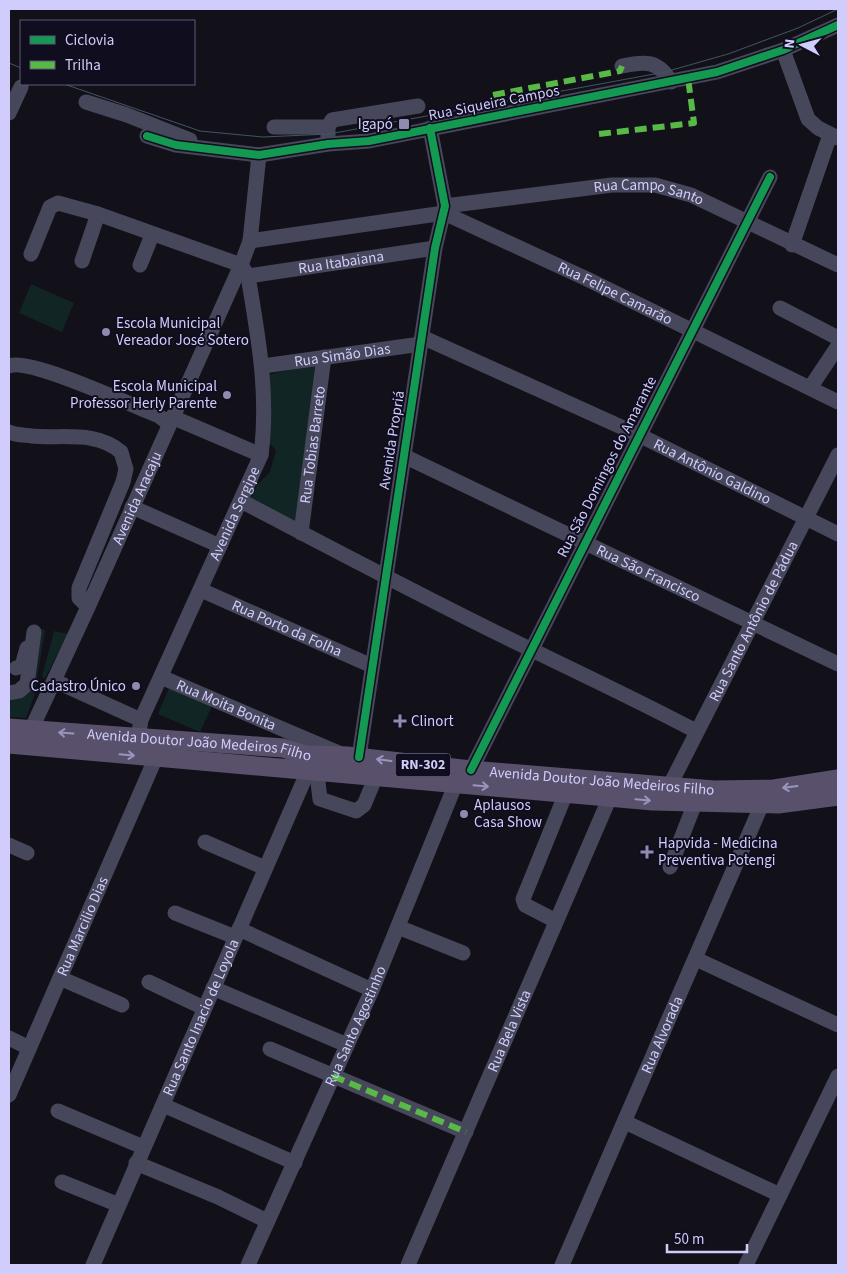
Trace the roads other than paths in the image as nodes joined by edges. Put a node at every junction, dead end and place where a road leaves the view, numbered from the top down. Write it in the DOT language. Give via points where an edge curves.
graph roads {
  1 [pos="838,25"];
  2 [pos="783,50"];
  3 [pos="622,66"];
  4 [pos="671,82"];
  5 [pos="21,87"];
  6 [pos="86,102"];
  7 [pos="418,106"];
  8 [pos="9,113"];
  9 [pos="328,126"];
  10 [pos="274,127"];
  11 [pos="430,128"];
  12 [pos="147,136"];
  13 [pos="834,136"];
  14 [pos="328,144"];
  15 [pos="230,153"];
  16 [pos="259,155"];
  17 [pos="770,177"];
  18 [pos="444,210"];
  19 [pos="98,214"];
  20 [pos="748,222"];
  21 [pos="152,234"];
  22 [pos="250,241"];
  23 [pos="792,245"];
  24 [pos="435,248"];
  25 [pos="31,254"];
  26 [pos="82,261"];
  27 [pos="140,265"];
  28 [pos="838,265"];
  29 [pos="245,271"];
  30 [pos="780,308"];
  31 [pos="691,331"];
  32 [pos="838,338"];
  33 [pos="421,340"];
  34 [pos="838,346"];
  35 [pos="324,357"];
  36 [pos="9,366"];
  37 [pos="263,366"];
  38 [pos="810,388"];
  39 [pos="838,402"];
  40 [pos="170,421"];
  41 [pos="9,432"];
  42 [pos="638,435"];
  43 [pos="261,455"];
  44 [pos="838,455"];
  45 [pos="404,456"];
  46 [pos="240,501"];
  47 [pos="132,507"];
  48 [pos="806,518"];
  49 [pos="302,533"];
  50 [pos="838,534"];
  51 [pos="585,542"];
  52 [pos="220,546"];
  53 [pos="386,577"];
  54 [pos="201,590"];
  55 [pos="88,607"];
  56 [pos="754,623"];
  57 [pos="46,634"];
  58 [pos="530,649"];
  59 [pos="838,664"];
  60 [pos="372,666"];
  61 [pos="16,668"];
  62 [pos="161,676"];
  63 [pos="52,686"];
  64 [pos="9,693"];
  65 [pos="9,728"];
  66 [pos="140,729"];
  67 [pos="30,730"];
  68 [pos="696,731"];
  69 [pos="223,743"];
  70 [pos="9,744"];
  71 [pos="156,757"];
  72 [pos="353,757"];
  73 [pos="311,766"];
  74 [pos="471,770"];
  75 [pos="376,776"];
  76 [pos="838,778"];
  77 [pos="456,783"];
  78 [pos="669,787"];
  79 [pos="566,793"];
  80 [pos="298,794"];
  81 [pos="838,796"];
  82 [pos="610,797"];
  83 [pos="320,799"];
  84 [pos="695,803"];
  85 [pos="762,804"];
  86 [pos="205,842"];
  87 [pos="9,844"];
  88 [pos="27,853"];
  89 [pos="670,867"];
  90 [pos="265,868"];
  91 [pos="175,913"];
  92 [pos="556,921"];
  93 [pos="398,927"];
  94 [pos="237,933"];
  95 [pos="463,953"];
  96 [pos="696,959"];
  97 [pos="60,978"];
  98 [pos="149,982"];
  99 [pos="213,988"];
  100 [pos="372,990"];
  101 [pos="122,1005"];
  102 [pos="204,1008"];
  103 [pos="838,1025"];
  104 [pos="9,1038"];
  105 [pos="347,1045"];
  106 [pos="29,1048"];
  107 [pos="270,1049"];
  108 [pos="334,1076"];
  109 [pos="838,1076"];
  110 [pos="9,1095"];
  111 [pos="163,1105"];
  112 [pos="58,1110"];
  113 [pos="625,1122"];
  114 [pos="466,1132"];
  115 [pos="143,1147"];
  116 [pos="136,1163"];
  117 [pos="295,1163"];
  118 [pos="62,1182"];
  119 [pos="780,1195"];
  120 [pos="118,1205"];
  121 [pos="267,1221"];
  122 [pos="93,1265"];
  123 [pos="248,1265"];
  124 [pos="408,1265"];
  125 [pos="562,1265"];
  126 [pos="746,1265"];
  1 -- 2 [label="street, Rua Siqueira Campos"];
  2 -- 4 [label="street, Rua Siqueira Campos" via="717,72"];
  2 -- 13 [label="street" via="808,119"];
  3 -- 4 [label="street" via="648,63 665,72"];
  4 -- 11 [label="street, Rua Siqueira Campos"];
  5 -- 8 [label="street"];
  6 -- 15 [label="street, Rua Siqueira Campos"];
  7 -- 9 [label="street" via="332,120"];
  9 -- 10 [label="street"];
  9 -- 14 [label="street"];
  11 -- 14 [label="street, Rua Siqueira Campos" via="369,141"];
  11 -- 18 [label="street, Avenida Propriá"];
  12 -- 15 [label="street, Rua Siqueira Campos" via="176,145"];
  13 -- 23 [label="street"];
  14 -- 16 [label="street, Rua Siqueira Campos"];
  15 -- 16 [label="street, Rua Siqueira Campos"];
  16 -- 22 [label="street, Avenida Aracaju"];
  17 -- 20 [label="street, Rua São Domingos do Amarante"];
  18 -- 20 [label="street, Rua Campo Santo" via="634,184 655,185 691,195"];
  18 -- 22 [label="street, Rua Campo Santo"];
  18 -- 24 [label="street, Avenida Propriá"];
  18 -- 31 [label="street, Rua Felipe Camarão"];
  19 -- 21 [label="street"];
  19 -- 25 [label="street" via="65,204 52,204"];
  19 -- 26 [label="street"];
  20 -- 23 [label="street, Rua Campo Santo"];
  20 -- 31 [label="street, Rua São Domingos do Amarante"];
  21 -- 27 [label="street"];
  21 -- 29 [label="street"];
  22 -- 29 [label="street, Avenida Aracaju"];
  23 -- 28 [label="street, Rua Campo Santo"];
  24 -- 29 [label="street, Rua Itabaiana"];
  24 -- 33 [label="street, Avenida Propriá"];
  29 -- 37 [label="street, Avenida Sergipe"];
  29 -- 40 [label="street, Avenida Aracaju"];
  30 -- 32 [label="street"];
  31 -- 38 [label="street, Rua Felipe Camarão"];
  31 -- 42 [label="street, Rua São Domingos do Amarante"];
  33 -- 35 [label="street, Rua Simão Dias"];
  33 -- 42 [label="street, Rua Antônio Galdino"];
  33 -- 45 [label="street, Avenida Propriá"];
  34 -- 38 [label="street"];
  35 -- 37 [label="street, Rua Simão Dias"];
  35 -- 49 [label="street, Rua Tobias Barreto"];
  36 -- 40 [label="street" via="18,364 62,377"];
  37 -- 43 [label="street, Avenida Sergipe" via="265,418"];
  38 -- 39 [label="street, Rua Felipe Camarão"];
  40 -- 43 [label="street"];
  40 -- 47 [label="street, Avenida Aracaju"];
  41 -- 55 [label="street" via="48,437 94,437 121,452 126,469 123,482 79,588 79,598"];
  42 -- 48 [label="street, Rua Antônio Galdino"];
  42 -- 51 [label="street, Rua São Domingos do Amarante"];
  43 -- 46 [label="street, Avenida Sergipe"];
  44 -- 48 [label="street, Rua Santo Antônio de Pádua"];
  45 -- 51 [label="street, Rua São Francisco"];
  45 -- 53 [label="street, Avenida Propriá"];
  46 -- 49 [label="street"];
  46 -- 52 [label="street, Avenida Sergipe"];
  47 -- 52 [label="street"];
  47 -- 55 [label="street, Avenida Aracaju"];
  48 -- 50 [label="street, Rua Antônio Galdino"];
  48 -- 56 [label="street, Rua Santo Antônio de Pádua"];
  49 -- 53 [label="street"];
  51 -- 56 [label="street, Rua São Francisco"];
  51 -- 58 [label="street, Rua São Domingos do Amarante"];
  52 -- 54 [label="street, Avenida Sergipe"];
  53 -- 58 [label="street"];
  53 -- 60 [label="street, Avenida Propriá"];
  54 -- 60 [label="street, Rua Porto da Folha"];
  54 -- 62 [label="street, Avenida Sergipe"];
  55 -- 63 [label="street, Avenida Aracaju"];
  56 -- 59 [label="street, Rua São Francisco"];
  56 -- 68 [label="street, Rua Santo Antônio de Pádua"];
  57 -- 63 [label="street" via="38,683 39,686"];
  58 -- 68 [label="street" via="611,686"];
  58 -- 74 [label="street, Rua São Domingos do Amarante"];
  60 -- 72 [label="street, Avenida Propriá"];
  61 -- 64 [label="street" via="22,666 30,636 35,632 28,684"];
  62 -- 66 [label="street, Avenida Sergipe"];
  62 -- 72 [label="street, Rua Moita Bonita"];
  63 -- 66 [label="street"];
  63 -- 67 [label="street, Avenida Aracaju"];
  65 -- 67 [label="main road, Avenida Doutor João Medeiros Filho / RN-302"];
  66 -- 67 [label="main road, Avenida Doutor João Medeiros Filho / RN-302, one-way"];
  66 -- 69 [label="main road, Avenida Doutor João Medeiros Filho / RN-302"];
  68 -- 78 [label="street, Rua Santo Antônio de Pádua"];
  69 -- 71 [label="main road" via="211,754 178,752"];
  69 -- 73 [label="main road, Avenida Doutor João Medeiros Filho / RN-302" via="283,748"];
  70 -- 71 [label="main road, Avenida Doutor João Medeiros Filho, one-way"];
  71 -- 73 [label="main road, Avenida Doutor João Medeiros Filho" via="238,763 248,754 278,756"];
  71 -- 97 [label="street, Rua Marcilio Dias"];
  72 -- 73 [label="main road, Avenida Doutor João Medeiros Filho / RN-302"];
  74 -- 72 [label="main road, Avenida Doutor João Medeiros Filho / RN-302, one-way"];
  73 -- 75 [label="main road, Avenida Doutor João Medeiros Filho / RN-302"];
  73 -- 80 [label="street, Rua Santo Inacio de Loyola"];
  73 -- 83 [label="street" via="318,782"];
  74 -- 78 [label="main road, Avenida Doutor João Medeiros Filho / RN-302"];
  75 -- 77 [label="main road, Avenida Doutor João Medeiros Filho / RN-302"];
  75 -- 83 [label="street" via="364,806 356,812"];
  76 -- 78 [label="main road, Avenida Doutor João Medeiros Filho / RN-302, one-way" via="774,789"];
  77 -- 79 [label="main road, Avenida Doutor João Medeiros Filho / RN-302, one-way"];
  77 -- 93 [label="street, Rua Santo Agostinho"];
  79 -- 82 [label="main road, Avenida Doutor João Medeiros Filho / RN-302"];
  79 -- 92 [label="street" via="523,899 524,905"];
  80 -- 83 [label="street"];
  80 -- 90 [label="street, Rua Santo Inacio de Loyola"];
  81 -- 85 [label="main road, Avenida Doutor João Medeiros Filho / RN-302"];
  82 -- 84 [label="main road, Avenida Doutor João Medeiros Filho / RN-302, one-way"];
  82 -- 92 [label="street, Rua Bela Vista"];
  84 -- 85 [label="main road, Avenida Doutor João Medeiros Filho / RN-302"];
  84 -- 89 [label="street"];
  85 -- 96 [label="street, Rua Alvorada"];
  86 -- 90 [label="street"];
  87 -- 88 [label="street"];
  90 -- 94 [label="street, Rua Santo Inacio de Loyola"];
  91 -- 94 [label="street"];
  92 -- 114 [label="street, Rua Bela Vista"];
  93 -- 95 [label="street"];
  93 -- 100 [label="street, Rua Santo Agostinho"];
  94 -- 99 [label="street, Rua Santo Inacio de Loyola"];
  94 -- 100 [label="street"];
  96 -- 103 [label="street"];
  96 -- 113 [label="street, Rua Alvorada"];
  97 -- 101 [label="street"];
  97 -- 106 [label="street, Rua Marcilio Dias"];
  98 -- 102 [label="street"];
  99 -- 102 [label="street, Rua Santo Inacio de Loyola"];
  99 -- 105 [label="street"];
  100 -- 105 [label="street, Rua Santo Agostinho"];
  102 -- 111 [label="street, Rua Santo Inacio de Loyola"];
  104 -- 106 [label="street"];
  105 -- 108 [label="street, Rua Santo Agostinho"];
  106 -- 110 [label="street, Rua Marcilio Dias"];
  107 -- 108 [label="street"];
  108 -- 114 [label="street"];
  108 -- 117 [label="street, Rua Santo Agostinho"];
  109 -- 119 [label="street"];
  111 -- 115 [label="street, Rua Santo Inacio de Loyola"];
  111 -- 117 [label="street"];
  112 -- 115 [label="street"];
  113 -- 119 [label="street"];
  113 -- 125 [label="street, Rua Alvorada"];
  114 -- 124 [label="street, Rua Bela Vista"];
  115 -- 116 [label="street, Rua Santo Inacio de Loyola"];
  116 -- 120 [label="street, Rua Santo Inacio de Loyola"];
  116 -- 121 [label="street"];
  117 -- 121 [label="street, Rua Santo Agostinho"];
  118 -- 120 [label="street"];
  119 -- 126 [label="street"];
  120 -- 122 [label="street, Rua Santo Inacio de Loyola"];
  121 -- 123 [label="street, Rua Santo Agostinho"];
}
